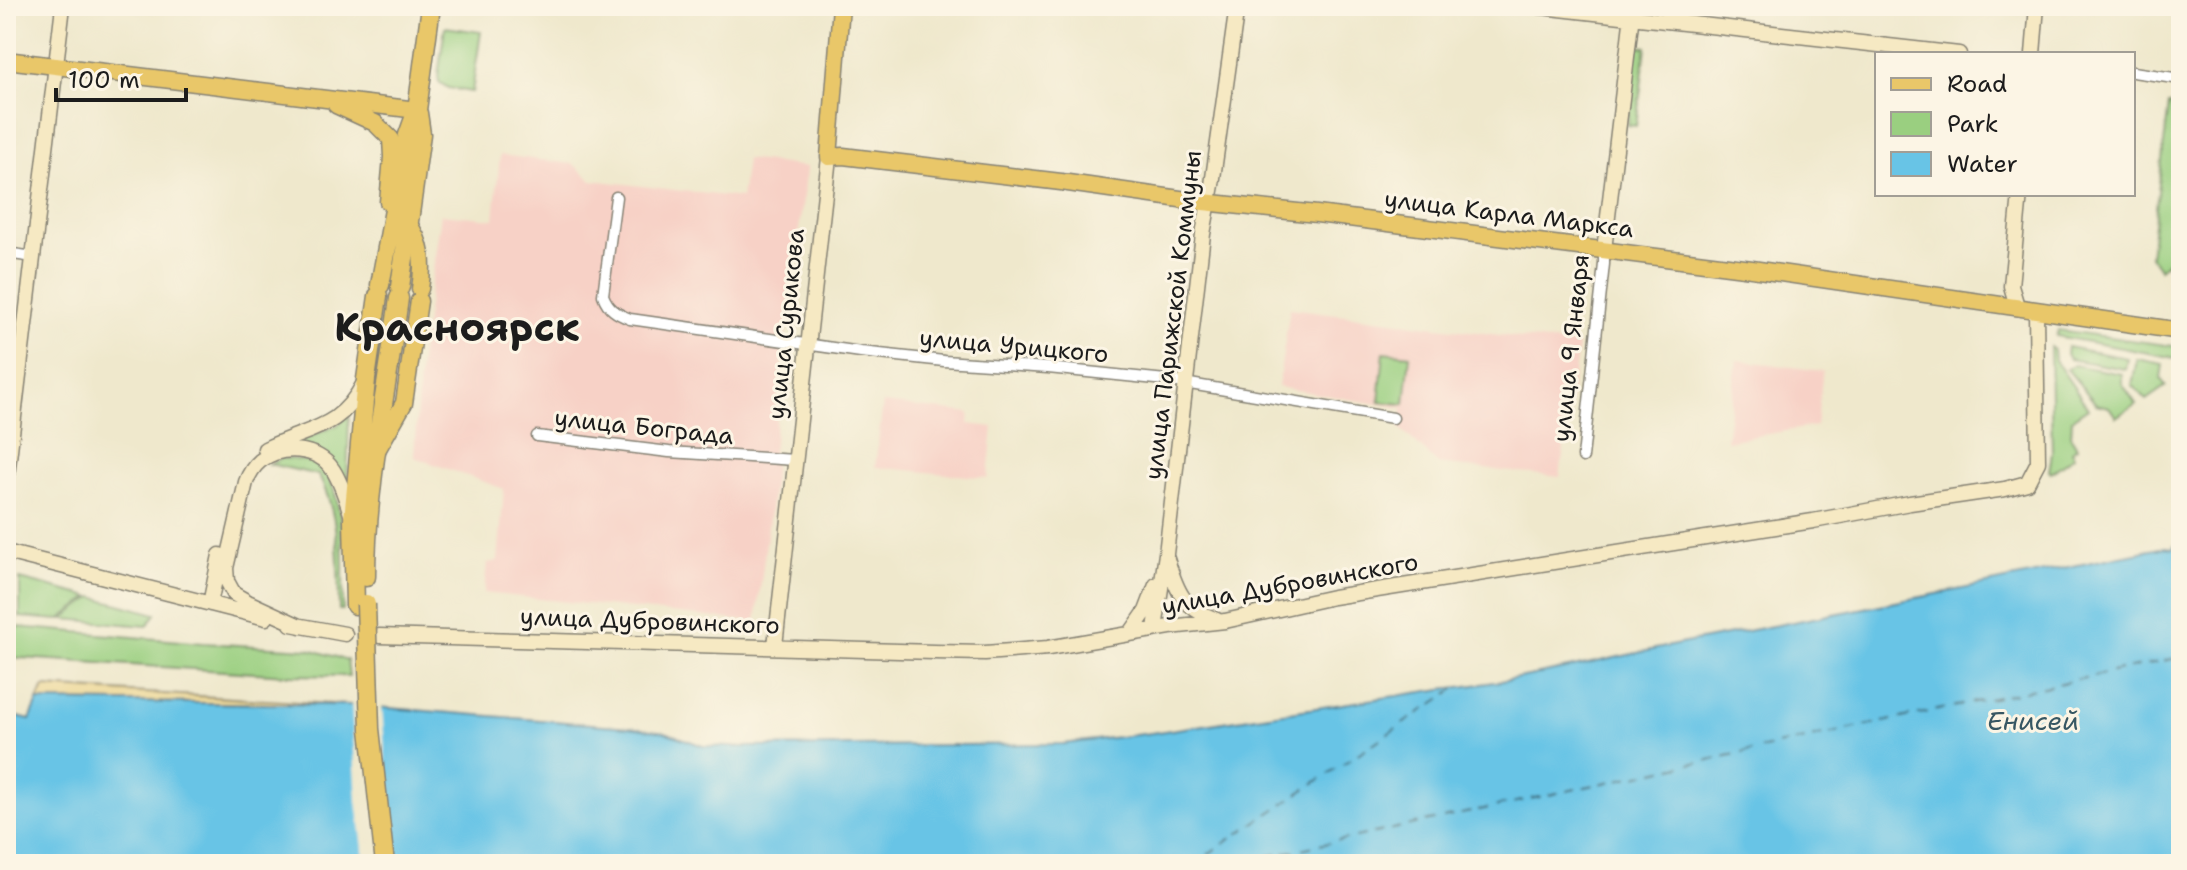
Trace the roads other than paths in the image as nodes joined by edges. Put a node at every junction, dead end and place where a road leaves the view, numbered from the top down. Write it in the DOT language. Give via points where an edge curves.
graph roads {
  1 [pos="63,6"];
  2 [pos="431,6"];
  3 [pos="841,6"];
  4 [pos="1237,6"];
  5 [pos="1533,6"];
  6 [pos="2037,6"];
  7 [pos="1633,11"];
  8 [pos="1944,52"];
  9 [pos="2033,52"];
  10 [pos="6,60"];
  11 [pos="56,66"];
  12 [pos="2135,72"];
  13 [pos="2181,79"];
  14 [pos="320,98"];
  15 [pos="417,110"];
  16 [pos="829,157"];
  17 [pos="2020,196"];
  18 [pos="616,197"];
  19 [pos="1209,202"];
  20 [pos="407,222"];
  21 [pos="1604,250"];
  22 [pos="6,253"];
  23 [pos="385,255"];
  24 [pos="34,257"];
  25 [pos="2017,306"];
  26 [pos="2036,312"];
  27 [pos="2181,331"];
  28 [pos="808,346"];
  29 [pos="13,366"];
  30 [pos="366,379"];
  31 [pos="1186,383"];
  32 [pos="1393,418"];
  33 [pos="537,436"];
  34 [pos="376,453"];
  35 [pos="1583,457"];
  36 [pos="795,460"];
  37 [pos="6,484"];
  38 [pos="353,520"];
  39 [pos="6,552"];
  40 [pos="1166,554"];
  41 [pos="210,604"];
  42 [pos="361,604"];
  43 [pos="1221,621"];
  44 [pos="300,626"];
  45 [pos="1155,629"];
  46 [pos="345,634"];
  47 [pos="1130,634"];
  48 [pos="379,636"];
  49 [pos="775,646"];
  50 [pos="376,864"];
  51 [pos="385,864"];
  1 -- 11 [label="main road"];
  2 -- 15 [label="highway"];
  3 -- 16 [label="main road, улица Сурикова"];
  4 -- 19 [label="main road, улица Парижской Коммуны"];
  5 -- 7 [label="main road"];
  6 -- 9 [label="main road"];
  7 -- 8 [label="main road"];
  7 -- 21 [label="main road, улица 9 Января"];
  10 -- 11 [label="main road"];
  11 -- 14 [label="main road"];
  11 -- 24 [label="main road"];
  12 -- 13 [label="street"];
  14 -- 15 [label="main road"];
  14 -- 23 [label="main road" via="375,123 391,139"];
  15 -- 20 [label="highway" via="421,134"];
  15 -- 23 [label="highway"];
  16 -- 19 [label="main road, улица Карла Маркса"];
  16 -- 28 [label="main road, улица Сурикова"];
  17 -- 25 [label="main road" via="2011,286"];
  18 -- 28 [label="street, улица Урицкого" via="603,295 611,309 630,319"];
  19 -- 21 [label="main road, улица Карла Маркса"];
  19 -- 31 [label="main road, улица Парижской Коммуны"];
  20 -- 34 [label="highway"];
  20 -- 34 [label="main road" via="424,264 420,295 404,403"];
  21 -- 25 [label="main road, улица Карла Маркса"];
  21 -- 35 [label="street, улица 9 Января"];
  22 -- 24 [label="street"];
  23 -- 30 [label="highway"];
  24 -- 29 [label="main road"];
  25 -- 26 [label="main road, улица Карла Маркса"];
  26 -- 27 [label="main road, улица Карла Маркса"];
  26 -- 43 [label="main road, улица Дубровинского" via="2038,462 2020,486 1333,597"];
  28 -- 31 [label="street, улица Урицкого"];
  28 -- 36 [label="main road, улица Сурикова"];
  29 -- 37 [label="main road"];
  30 -- 38 [label="highway"];
  30 -- 41 [label="main road" via="349,408 332,422 263,450 241,470"];
  31 -- 32 [label="street, улица Урицкого"];
  31 -- 40 [label="main road, улица Парижской Коммуны"];
  33 -- 36 [label="street, улица Бограда"];
  34 -- 42 [label="highway"];
  36 -- 49 [label="main road, улица Сурикова"];
  38 -- 42 [label="highway"];
  38 -- 44 [label="main road" via="333,469 313,454 270,454 250,472 229,550 227,581 234,594"];
  39 -- 41 [label="main road"];
  40 -- 43 [label="main road" via="1176,590 1185,601"];
  40 -- 45 [label="main road, улица Парижской Коммуны"];
  40 -- 47 [label="main road" via="1146,611"];
  41 -- 44 [label="main road"];
  42 -- 50 [label="highway" via="367,783"];
  42 -- 51 [label="highway, bridge"];
  43 -- 45 [label="main road, улица Дубровинского"];
  44 -- 46 [label="main road"];
  45 -- 47 [label="main road, улица Дубровинского"];
  47 -- 49 [label="main road, улица Дубровинского" via="985,653"];
  48 -- 49 [label="main road, улица Дубровинского"];
}
